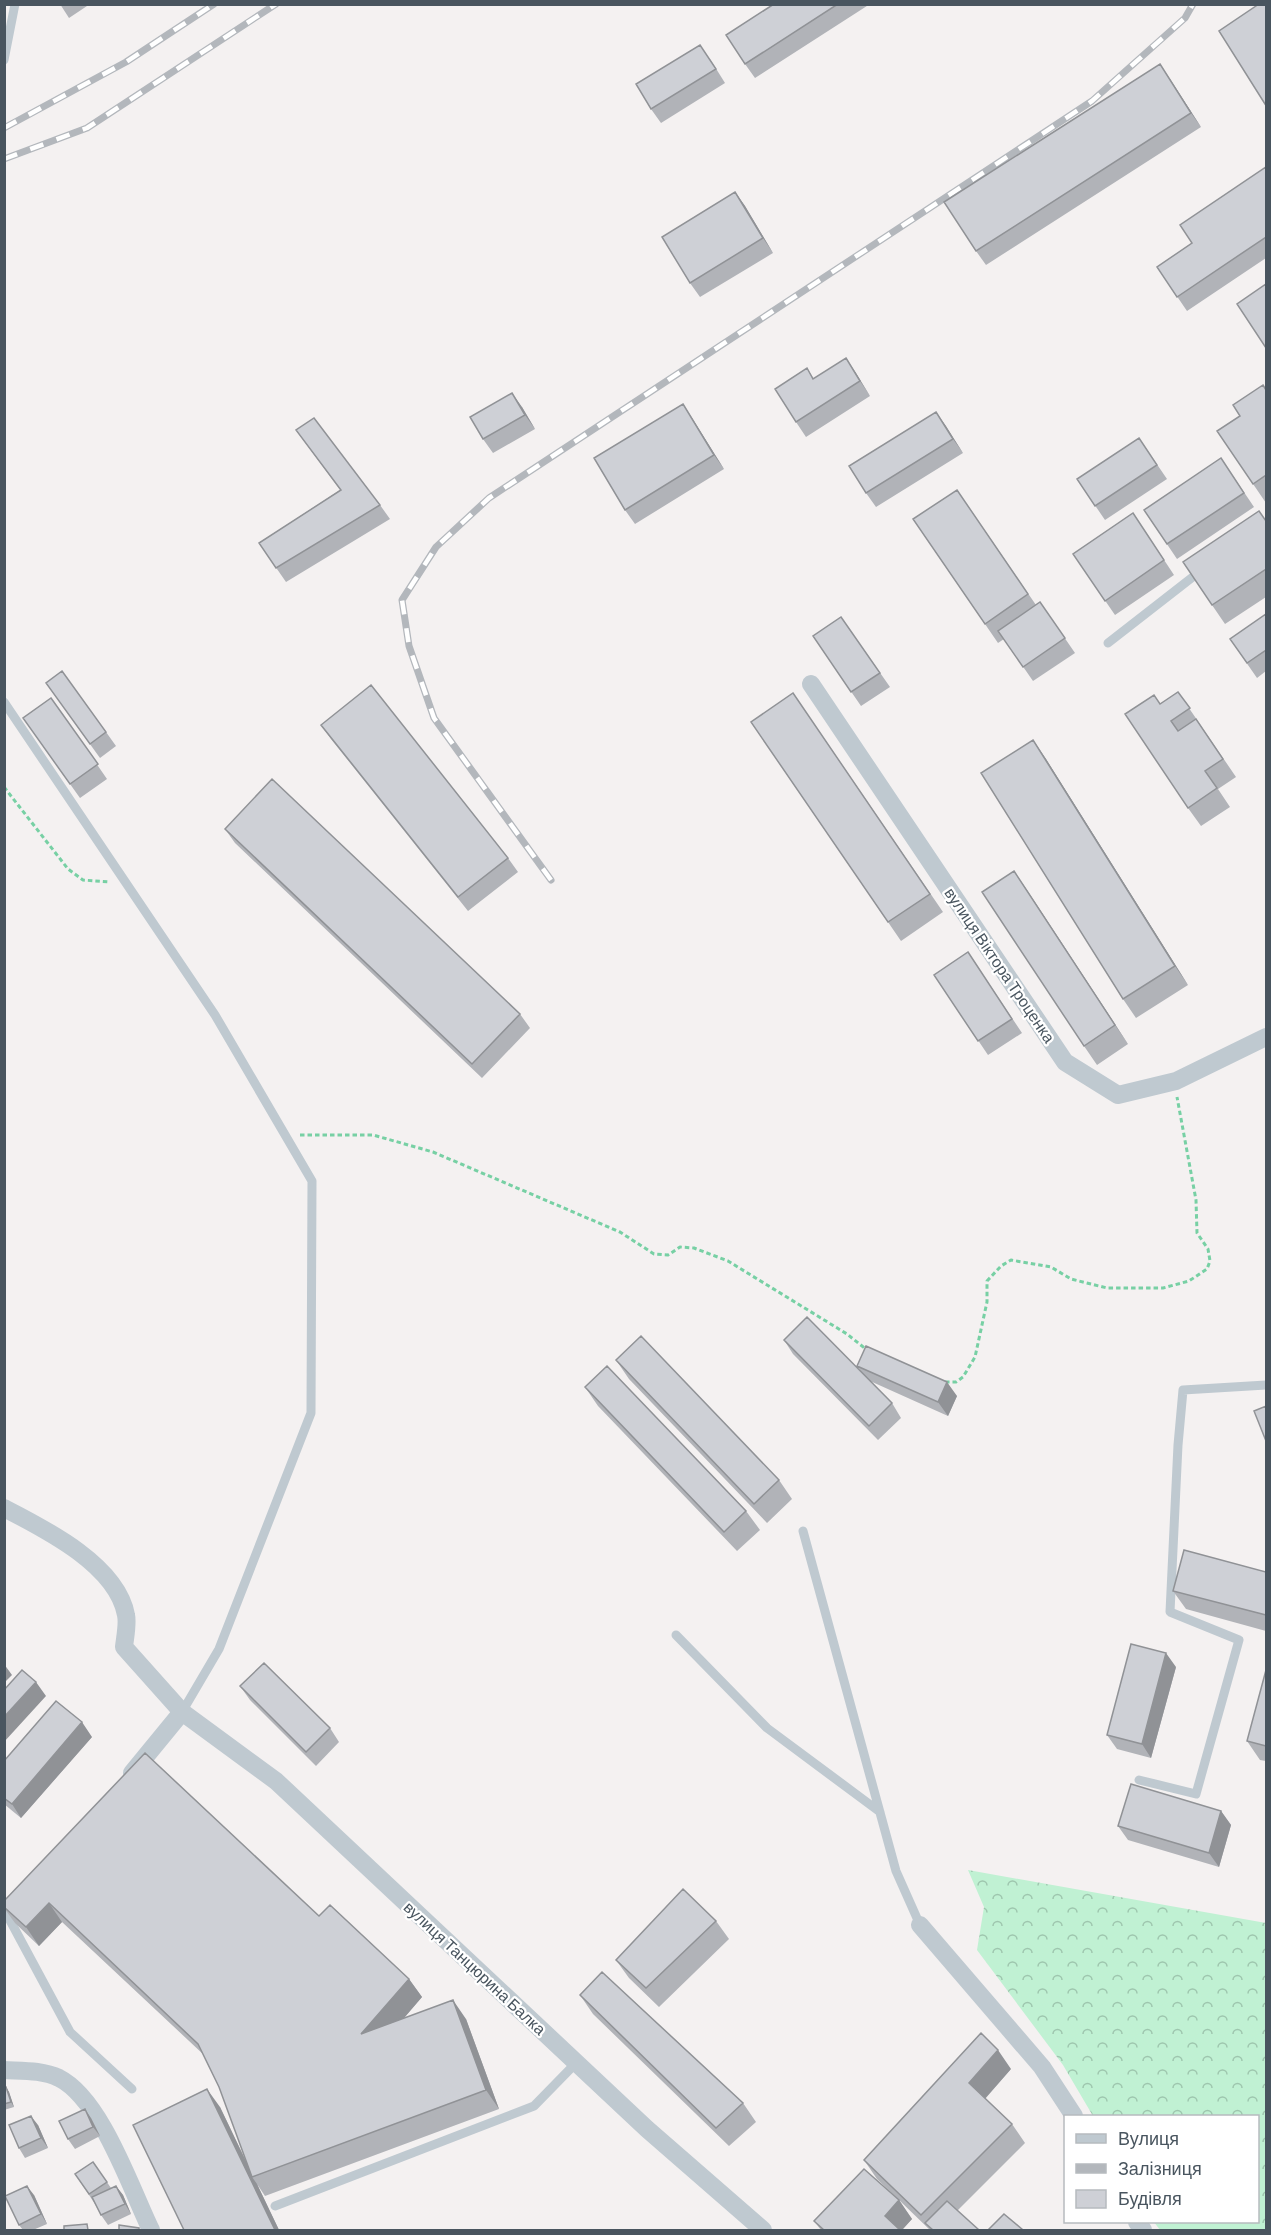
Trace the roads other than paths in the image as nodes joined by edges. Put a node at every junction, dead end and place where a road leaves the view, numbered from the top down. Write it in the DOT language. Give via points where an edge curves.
graph roads {
  1 [pos="15,4"];
  2 [pos="4,60"];
  3 [pos="1208,565"];
  4 [pos="1108,643"];
  5 [pos="811,684"];
  6 [pos="4,702"];
  7 [pos="1266,1037"];
  8 [pos="1266,1385"];
  9 [pos="4,1508"];
  10 [pos="803,1531"];
  11 [pos="676,1635"];
  12 [pos="182,1712"];
  13 [pos="1139,1780"];
  14 [pos="118,1787"];
  15 [pos="879,1812"];
  16 [pos="20,1895"];
  17 [pos="5,1912"];
  18 [pos="920,1925"];
  19 [pos="576,2063"];
  20 [pos="4,2070"];
  21 [pos="132,2089"];
  22 [pos="1073,2115"];
  23 [pos="275,2206"];
  24 [pos="152,2230"];
  25 [pos="763,2230"];
  1 -- 2 [label="lane"];
  3 -- 4 [label="lane"];
  5 -- 7 [label="street, вулиця Віктора Троценка" via="1065,1062 1118,1095 1176,1081"];
  6 -- 12 [label="lane" via="215,1015 312,1181 311,1413 219,1649"];
  8 -- 13 [label="lane" via="1183,1390 1170,1612 1239,1640 1196,1794"];
  9 -- 12 [label="street, вулиця Танцюрина Балка" via="50,1532 89,1561 115,1588 126,1615 124,1647"];
  10 -- 15 [label="lane"];
  11 -- 15 [label="lane" via="767,1728"];
  12 -- 14 [label="street"];
  12 -- 19 [label="street, вулиця Танцюрина Балка" via="276,1781"];
  15 -- 18 [label="lane" via="896,1871"];
  16 -- 17 [label="street"];
  17 -- 21 [label="lane" via="70,2032"];
  18 -- 22 [label="street" via="1042,2067"];
  19 -- 23 [label="lane" via="534,2106"];
  19 -- 25 [label="street, вулиця Танцюрина Балка"];
  20 -- 24 [label="street" via="40,2072 76,2089 102,2124"];
}
